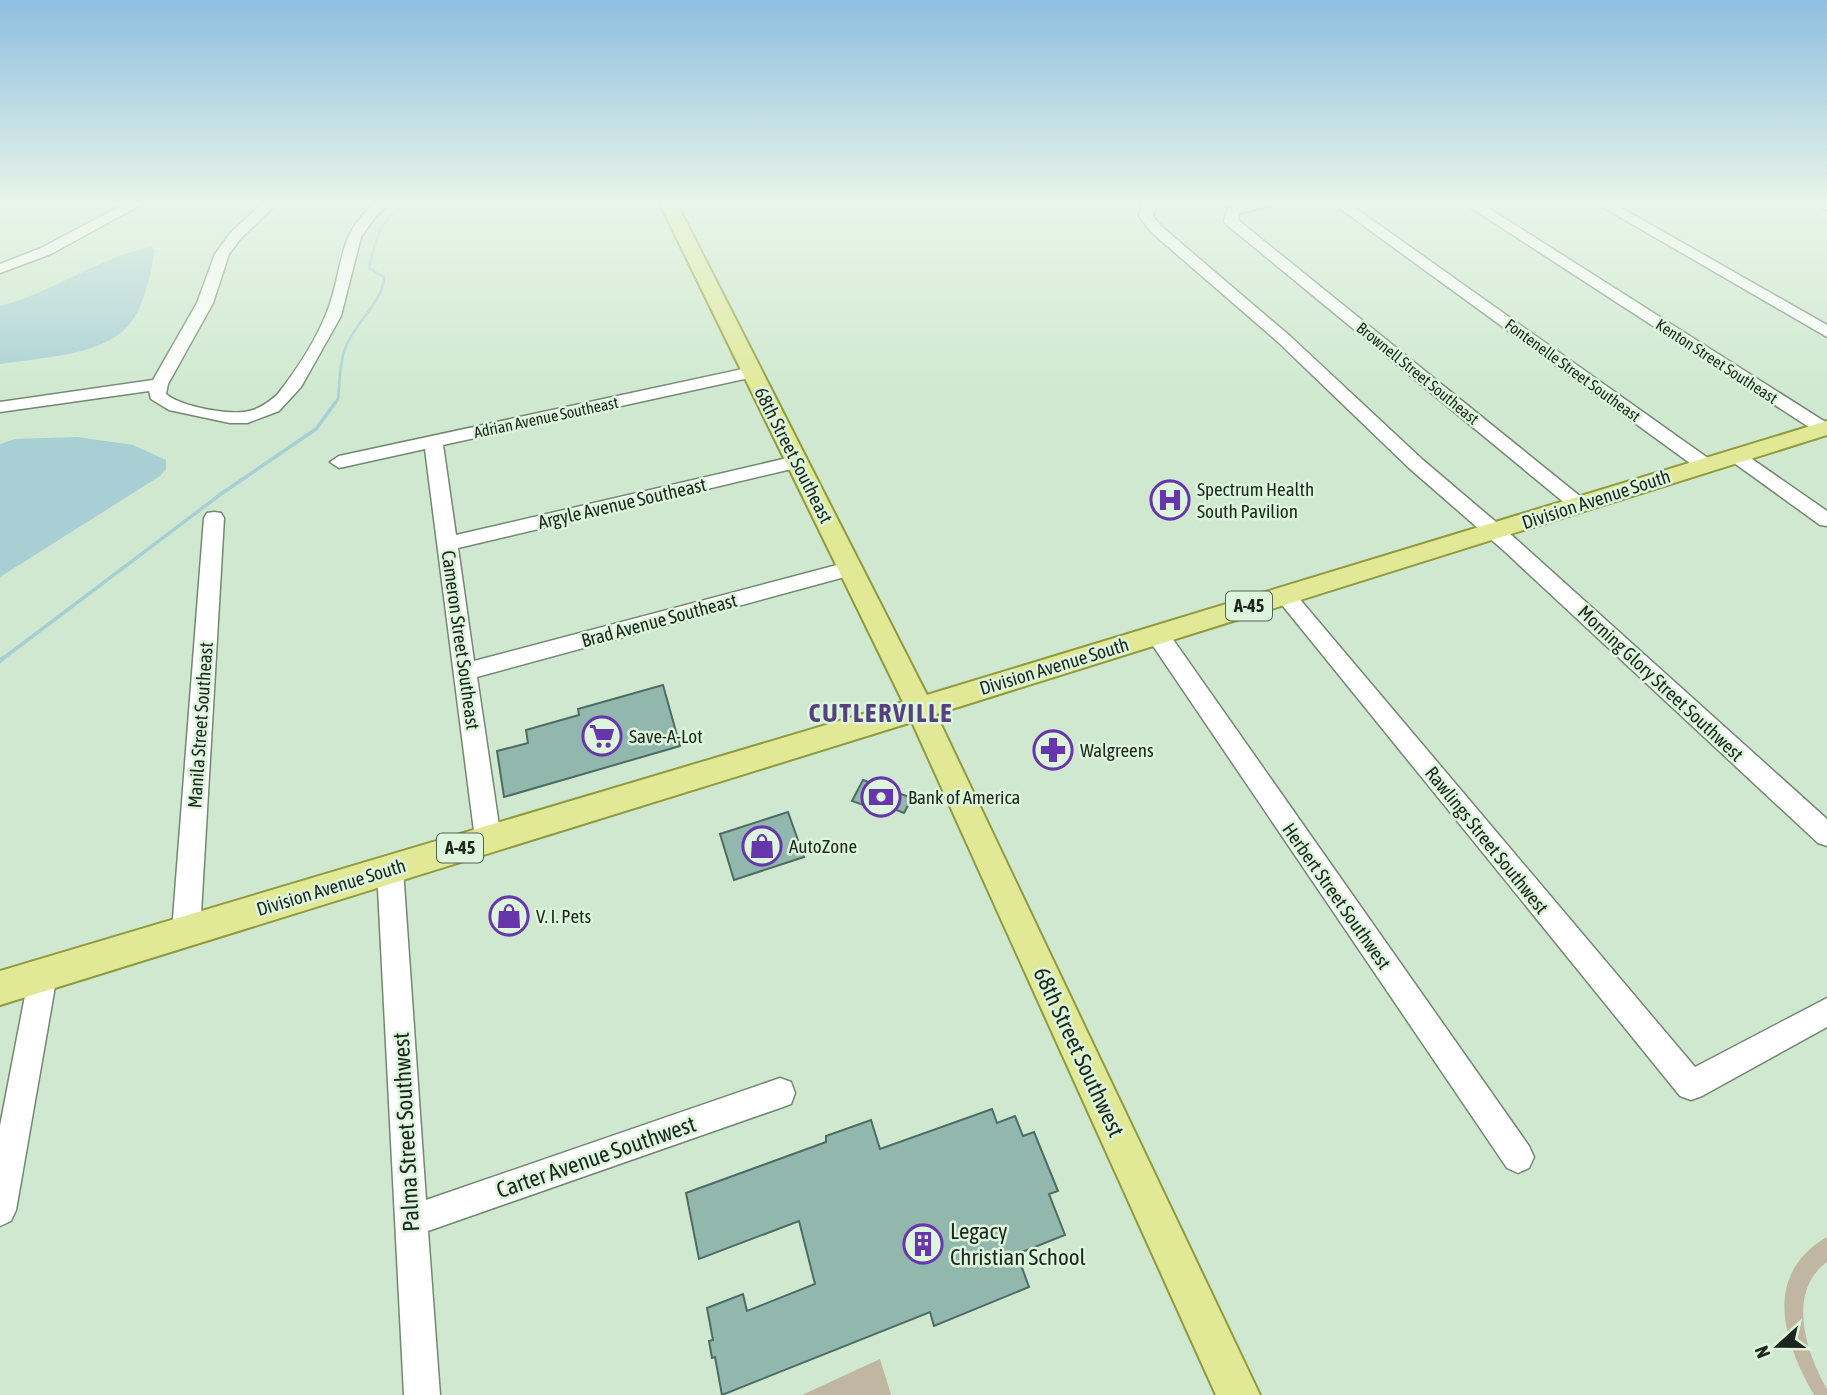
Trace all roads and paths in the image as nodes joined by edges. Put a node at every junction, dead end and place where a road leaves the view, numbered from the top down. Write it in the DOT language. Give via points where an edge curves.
graph roads {
  1 [pos="217,267"];
  2 [pos="344,267"];
  3 [pos="700,267"];
  4 [pos="1201,267"];
  5 [pos="1287,267"];
  6 [pos="1429,267"];
  7 [pos="1571,267"];
  8 [pos="1714,267"];
  9 [pos="1827,332"];
  10 [pos="752,372"];
  11 [pos="159,384"];
  12 [pos="0,407"];
  13 [pos="1826,429"];
  14 [pos="433,441"];
  15 [pos="1736,456"];
  16 [pos="339,462"];
  17 [pos="796,462"];
  18 [pos="1705,465"];
  19 [pos="1579,505"];
  20 [pos="214,518"];
  21 [pos="1827,520"];
  22 [pos="1494,532"];
  23 [pos="448,544"];
  24 [pos="852,568"];
  25 [pos="1285,594"];
  26 [pos="1157,634"];
  27 [pos="466,671"];
  28 [pos="920,709"];
  29 [pos="1827,835"];
  30 [pos="488,839"];
  31 [pos="390,869"];
  32 [pos="186,932"];
  33 [pos="43,975"];
  34 [pos="0,988"];
  35 [pos="1827,1012"];
  36 [pos="780,1093"];
  37 [pos="1518,1157"];
  38 [pos="0,1210"];
  39 [pos="412,1221"];
  40 [pos="422,1395"];
  41 [pos="1238,1395"];
  1 -- 11 [label="street" via="205,303"];
  2 -- 11 [label="street" via="336,309 293,388 275,407 256,417 220,417 159,398"];
  3 -- 10 [label="main road, 68th Street Southeast"];
  4 -- 22 [label="street, Morning Glory Street Southwest"];
  5 -- 19 [label="street, Brownell Street Southeast"];
  6 -- 18 [label="street, Fontenelle Street Southeast"];
  7 -- 13 [label="street, Kenton Street Southeast"];
  8 -- 9 [label="street"];
  10 -- 14 [label="street, Adrian Avenue Southeast"];
  10 -- 17 [label="main road, 68th Street Southeast"];
  11 -- 12 [label="street"];
  13 -- 15 [label="main road, Division Avenue South / A-45"];
  14 -- 16 [label="street, Adrian Avenue Southeast"];
  14 -- 23 [label="street, Cameron Street Southeast"];
  15 -- 18 [label="main road, Division Avenue South / A-45"];
  15 -- 21 [label="street"];
  17 -- 23 [label="street, Argyle Avenue Southeast"];
  17 -- 24 [label="main road, 68th Street Southeast"];
  18 -- 19 [label="main road, Division Avenue South / A-45"];
  19 -- 22 [label="main road, Division Avenue South / A-45"];
  20 -- 32 [label="street, Manila Street Southeast"];
  22 -- 25 [label="main road, Division Avenue South / A-45"];
  22 -- 29 [label="street, Morning Glory Street Southwest"];
  23 -- 27 [label="street, Cameron Street Southeast"];
  24 -- 27 [label="street, Brad Avenue Southeast"];
  24 -- 28 [label="main road, 68th Street Southeast"];
  25 -- 26 [label="main road, Division Avenue South / A-45"];
  25 -- 35 [label="street, Rawlings Street Southwest" via="1691,1084"];
  26 -- 28 [label="main road, Division Avenue South / A-45"];
  26 -- 37 [label="street, Herbert Street Southwest"];
  27 -- 30 [label="street, Cameron Street Southeast"];
  28 -- 30 [label="main road, Division Avenue South / A-45"];
  28 -- 41 [label="main road, 68th Street Southwest"];
  30 -- 31 [label="main road, Division Avenue South / A-45"];
  31 -- 32 [label="main road, Division Avenue South / A-45"];
  31 -- 39 [label="street, Palma Street Southwest"];
  32 -- 33 [label="main road, Division Avenue South / A-45"];
  33 -- 34 [label="main road, Division Avenue South / A-45"];
  33 -- 38 [label="street"];
  36 -- 39 [label="street, Carter Avenue Southwest"];
  39 -- 40 [label="street, Palma Street Southwest"];
}
